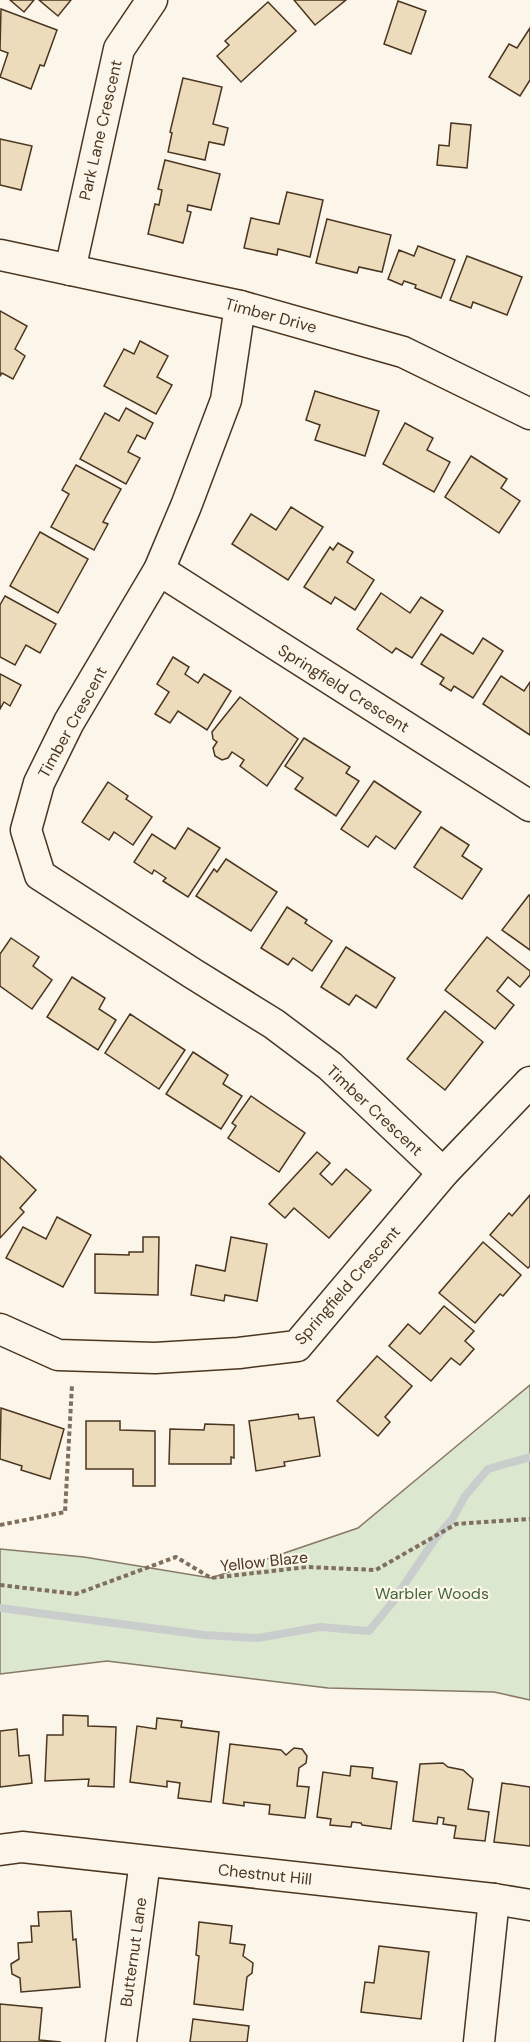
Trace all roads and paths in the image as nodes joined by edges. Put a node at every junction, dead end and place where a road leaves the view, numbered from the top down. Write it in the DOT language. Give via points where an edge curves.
graph roads {
  1 [pos="152,0"];
  2 [pos="0,255"];
  3 [pos="70,270"];
  4 [pos="240,306"];
  5 [pos="530,414"];
  6 [pos="159,570"];
  7 [pos="530,806"];
  8 [pos="530,1082"];
  9 [pos="443,1173"];
  10 [pos="0,1329"];
  11 [pos="72,1385"];
  12 [pos="530,1518"];
  13 [pos="0,1525"];
  14 [pos="0,1585"];
  15 [pos="0,1850"];
  16 [pos="145,1861"];
  17 [pos="494,1899"];
  18 [pos="530,1905"];
  19 [pos="121,2042"];
  20 [pos="479,2042"];
  1 -- 3 [label="street, Park Lane Crescent" via="119,49"];
  2 -- 3 [label="street, Timber Drive"];
  3 -- 4 [label="street, Timber Drive"];
  4 -- 5 [label="street, Timber Drive" via="403,352"];
  4 -- 6 [label="street, Timber Crescent" via="226,400"];
  6 -- 7 [label="street, Springfield Crescent"];
  6 -- 9 [label="street, Timber Crescent" via="69,722 39,783 26,830 40,875 274,1024 330,1066"];
  8 -- 9 [label="street, Springfield Crescent"];
  9 -- 10 [label="street, Springfield Crescent" via="297,1346 154,1358 58,1355"];
  11 -- 13 [label="path" via="65,1512"];
  12 -- 14 [label="path, Yellow Blaze" via="456,1524 376,1570 307,1567 211,1578 176,1557 76,1594"];
  15 -- 16 [label="street, Chestnut Hill" via="22,1847"];
  16 -- 17 [label="street, Chestnut Hill"];
  16 -- 19 [label="street, Butternut Lane"];
  17 -- 18 [label="street, Chestnut Hill"];
  17 -- 20 [label="street"];
}
